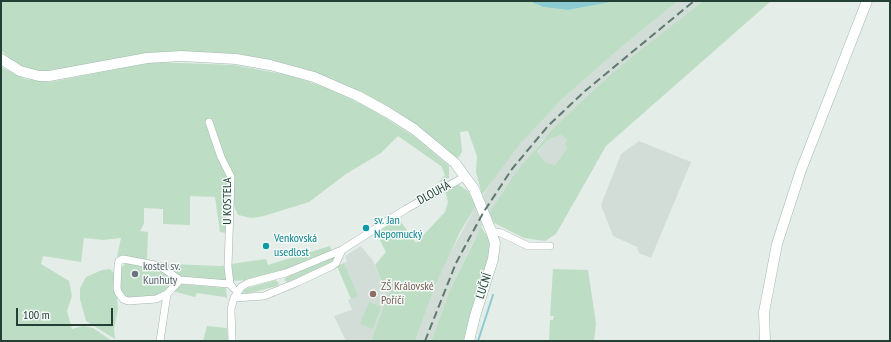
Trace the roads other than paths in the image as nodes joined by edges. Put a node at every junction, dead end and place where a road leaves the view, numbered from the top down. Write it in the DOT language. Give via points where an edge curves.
graph roads {
  1 [pos="867,1"];
  2 [pos="1,59"];
  3 [pos="209,122"];
  4 [pos="466,176"];
  5 [pos="491,231"];
  6 [pos="550,246"];
  7 [pos="342,250"];
  8 [pos="180,280"];
  9 [pos="230,284"];
  10 [pos="167,294"];
  11 [pos="236,295"];
  12 [pos="160,341"];
  13 [pos="232,341"];
  14 [pos="469,341"];
  15 [pos="765,341"];
  1 -- 15 [label="street" via="802,170 777,244 764,312"];
  2 -- 4 [label="street, LUČNÍ" via="20,71 39,76 131,60 182,56 216,57 300,72 382,109 429,141"];
  3 -- 9 [label="street, U KOSTELA" via="221,158 231,177 228,222"];
  4 -- 5 [label="street, LUČNÍ"];
  4 -- 7 [label="street, DLOUHÁ" via="412,205"];
  5 -- 6 [label="street" via="528,246"];
  5 -- 14 [label="street, LUČNÍ" via="495,243 493,259"];
  7 -- 11 [label="street, DLOUHÁ" via="286,273 248,283"];
  7 -- 11 [label="street, DLOUHÁ" via="332,266 298,282 264,296"];
  8 -- 9 [label="street"];
  8 -- 10 [label="street"];
  8 -- 10 [label="street" via="160,266 123,259 119,261 117,288 123,299 156,299"];
  9 -- 11 [label="street"];
  10 -- 12 [label="street"];
  11 -- 13 [label="street" via="231,309"];
}
